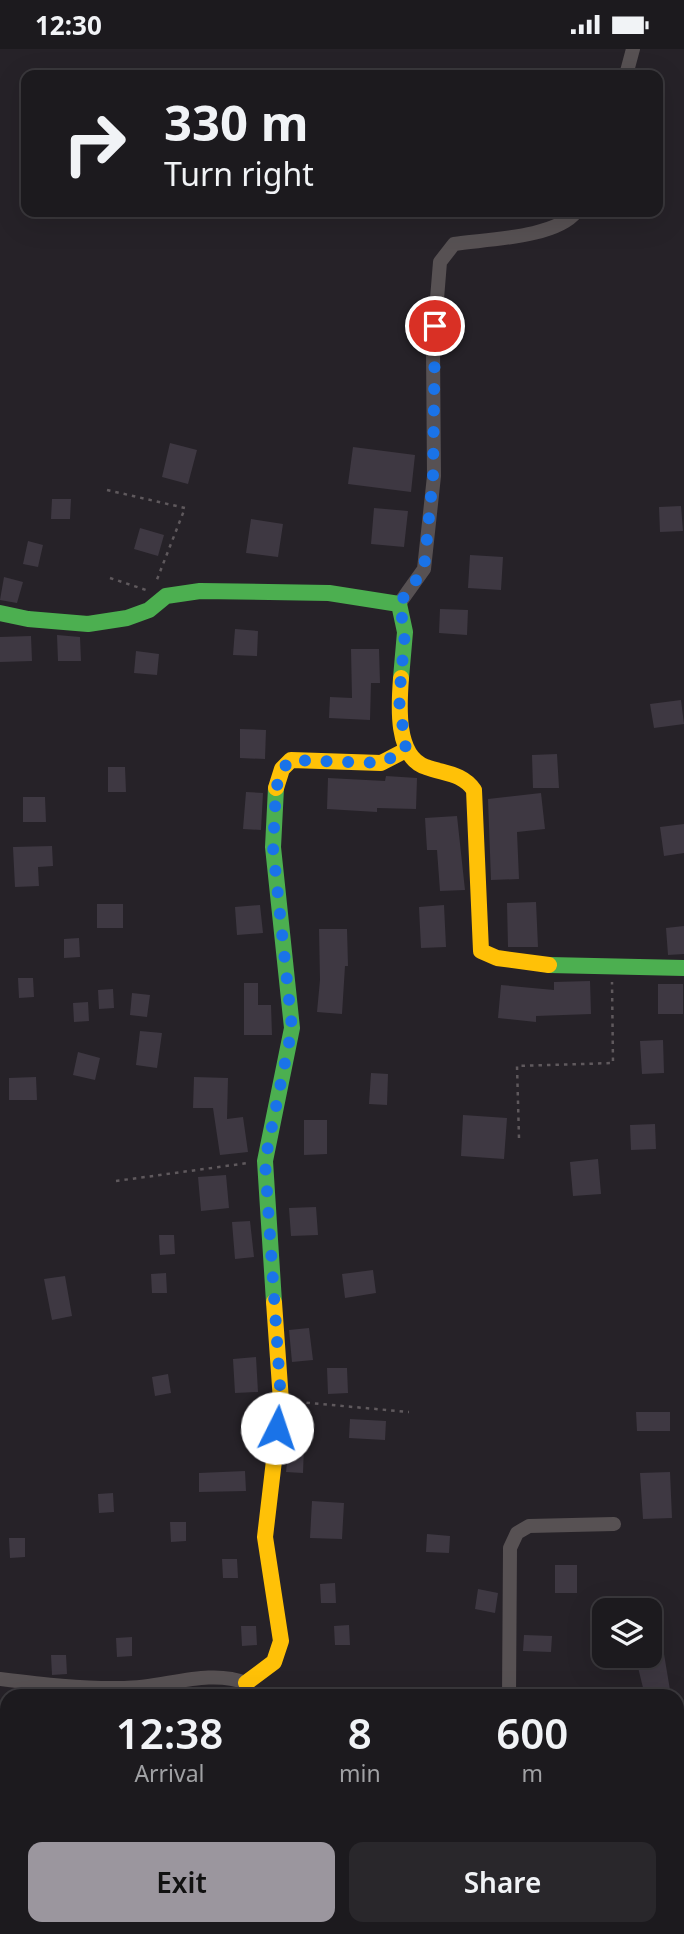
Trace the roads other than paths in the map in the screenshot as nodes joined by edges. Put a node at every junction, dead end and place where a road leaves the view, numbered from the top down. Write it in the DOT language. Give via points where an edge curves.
graph roads {
  1 [pos="633,49"];
  2 [pos="627,70"];
  3 [pos="572,217"];
  4 [pos="399,604"];
  5 [pos="0,613"];
  6 [pos="406,750"];
  7 [pos="684,968"];
  8 [pos="614,1524"];
  9 [pos="0,1679"];
  10 [pos="126,1689"];
  11 [pos="126,1689"];
  12 [pos="246,1689"];
  13 [pos="248,1689"];
  14 [pos="509,1689"];
  1 -- 2 [label="street"];
  3 -- 4 [label="street" via="549,230 454,244 440,262 433,348 433,476 424,569"];
  4 -- 5 [label="street" via="328,593 200,591 166,596 149,610 127,618 88,624"];
  4 -- 6 [label="street" via="405,632 399,700"];
  6 -- 7 [label="street" via="422,766 465,778 474,790 481,951 493,959 522,964"];
  6 -- 13 [label="street" via="381,763 291,760 282,769 276,789 273,848 292,1028 265,1161 281,1401 265,1538 281,1641 274,1662"];
  8 -- 14 [label="street" via="529,1526 517,1533 510,1548"];
  9 -- 10 [label="street"];
  11 -- 12 [label="street" via="229,1676"];
}
